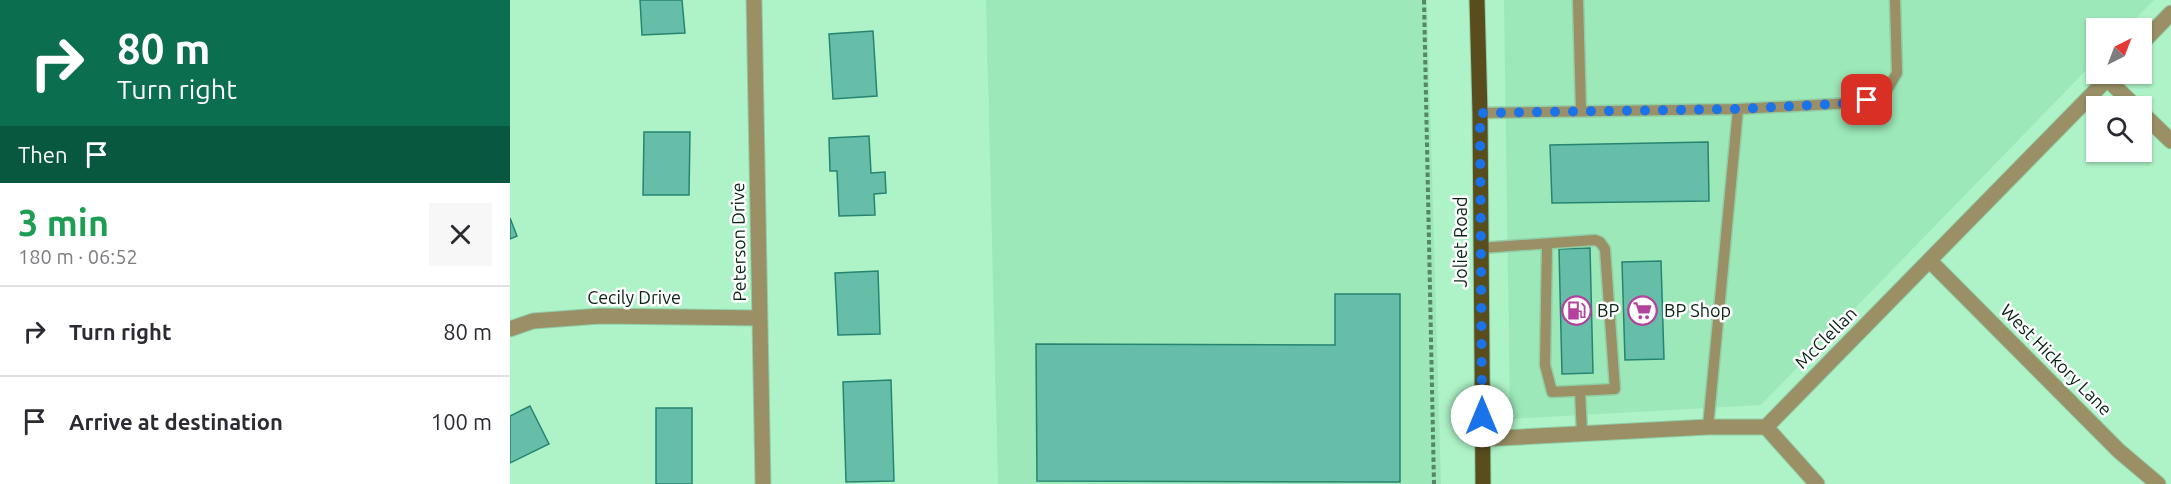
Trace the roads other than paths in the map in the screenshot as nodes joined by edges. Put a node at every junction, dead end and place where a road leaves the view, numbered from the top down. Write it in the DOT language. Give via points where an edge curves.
graph roads {
  1 [pos="754,0"];
  2 [pos="1477,0"];
  3 [pos="1578,0"];
  4 [pos="1895,0"];
  5 [pos="2171,13"];
  6 [pos="2152,33"];
  7 [pos="2102,84"];
  8 [pos="2117,84"];
  9 [pos="2127,96"];
  10 [pos="1738,109"];
  11 [pos="1581,111"];
  12 [pos="1480,113"];
  13 [pos="2152,123"];
  14 [pos="2171,141"];
  15 [pos="1547,245"];
  16 [pos="1481,248"];
  17 [pos="1930,261"];
  18 [pos="760,318"];
  19 [pos="510,329"];
  20 [pos="1580,391"];
  21 [pos="1708,427"];
  22 [pos="1766,427"];
  23 [pos="1582,434"];
  24 [pos="1482,440"];
  25 [pos="763,484"];
  26 [pos="1483,484"];
  27 [pos="1817,484"];
  28 [pos="2158,484"];
  1 -- 18 [label="street, Peterson Drive"];
  2 -- 12 [label="main road, Joliet Road"];
  3 -- 11 [label="lane"];
  4 -- 10 [label="lane" via="1897,73 1883,97 1852,103"];
  5 -- 6 [label="street"];
  7 -- 17 [label="street, McClellan"];
  8 -- 9 [label="street"];
  10 -- 11 [label="lane"];
  10 -- 21 [label="lane"];
  11 -- 12 [label="lane"];
  12 -- 16 [label="main road, Joliet Road"];
  13 -- 14 [label="street"];
  15 -- 16 [label="lane"];
  15 -- 20 [label="lane" via="1545,365 1552,392"];
  15 -- 20 [label="lane" via="1595,240 1605,249 1615,389"];
  16 -- 24 [label="main road, Joliet Road"];
  17 -- 22 [label="street, McClellan"];
  17 -- 28 [label="street, West Hickory Lane" via="2119,451"];
  18 -- 19 [label="street, Cecily Drive" via="600,316 533,321"];
  18 -- 25 [label="street, Peterson Drive"];
  20 -- 23 [label="lane"];
  21 -- 22 [label="street"];
  21 -- 23 [label="street"];
  22 -- 27 [label="street"];
  23 -- 24 [label="street"];
  24 -- 26 [label="main road, Joliet Road"];
}
